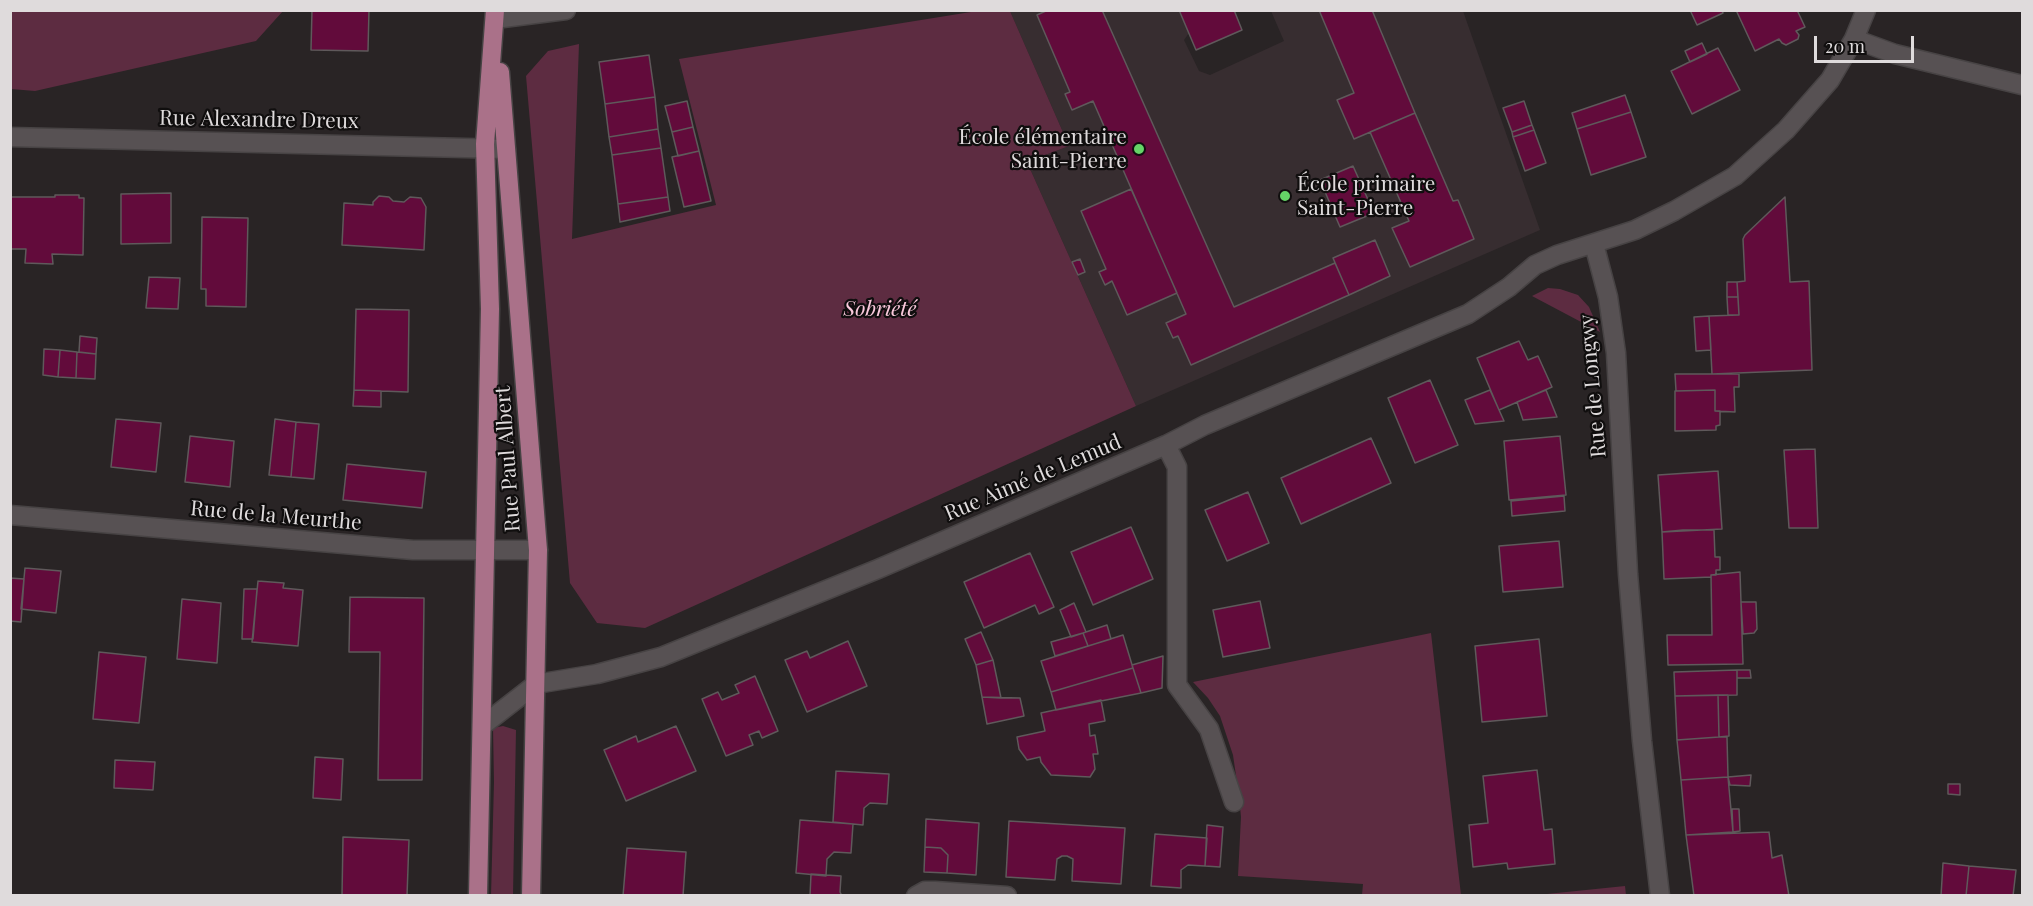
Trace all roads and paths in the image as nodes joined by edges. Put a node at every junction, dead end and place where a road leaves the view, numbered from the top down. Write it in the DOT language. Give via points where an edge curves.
graph roads {
  1 [pos="566,10"];
  2 [pos="1866,10"];
  3 [pos="495,15"];
  4 [pos="1854,39"];
  5 [pos="2022,85"];
  6 [pos="10,137"];
  7 [pos="485,148"];
  8 [pos="506,148"];
  9 [pos="1594,244"];
  10 [pos="1166,445"];
  11 [pos="10,515"];
  12 [pos="486,550"];
  13 [pos="538,550"];
  14 [pos="536,684"];
  15 [pos="482,726"];
  16 [pos="1234,802"];
  17 [pos="478,896"];
  18 [pos="531,896"];
  19 [pos="916,896"];
  20 [pos="1007,896"];
  21 [pos="1660,896"];
  1 -- 3 [label="street"];
  2 -- 4 [label="street"];
  3 -- 7 [label="main road, Rue Paul Albert"];
  3 -- 8 [label="main road, Rue Paul Albert"];
  4 -- 5 [label="street" via="1895,54"];
  4 -- 9 [label="street" via="1830,80 1794,122 1735,176 1635,230"];
  6 -- 7 [label="street, Rue Alexandre Dreux"];
  7 -- 8 [label="street, Rue Alexandre Dreux"];
  7 -- 12 [label="main road, Rue Paul Albert" via="490,309"];
  8 -- 13 [label="main road, Rue Paul Albert"];
  9 -- 10 [label="street, Rue Aimé de Lemud" via="1535,266 1468,314"];
  9 -- 21 [label="street, Rue de Longwy" via="1608,297 1616,353 1628,574"];
  10 -- 14 [label="street, Rue Aimé de Lemud" via="661,657 597,674"];
  10 -- 16 [label="street" via="1177,467 1177,685 1209,729"];
  11 -- 12 [label="street, Rue de la Meurthe" via="413,550"];
  12 -- 13 [label="street, Rue de la Meurthe"];
  12 -- 15 [label="main road, Rue Paul Albert"];
  13 -- 14 [label="main road, Rue Paul Albert"];
  14 -- 15 [label="street, Rue Aimé de Lemud"];
  14 -- 18 [label="main road, Rue Paul Albert"];
  15 -- 17 [label="main road, Rue Paul Albert"];
  19 -- 20 [label="street" via="935,891"];
}
